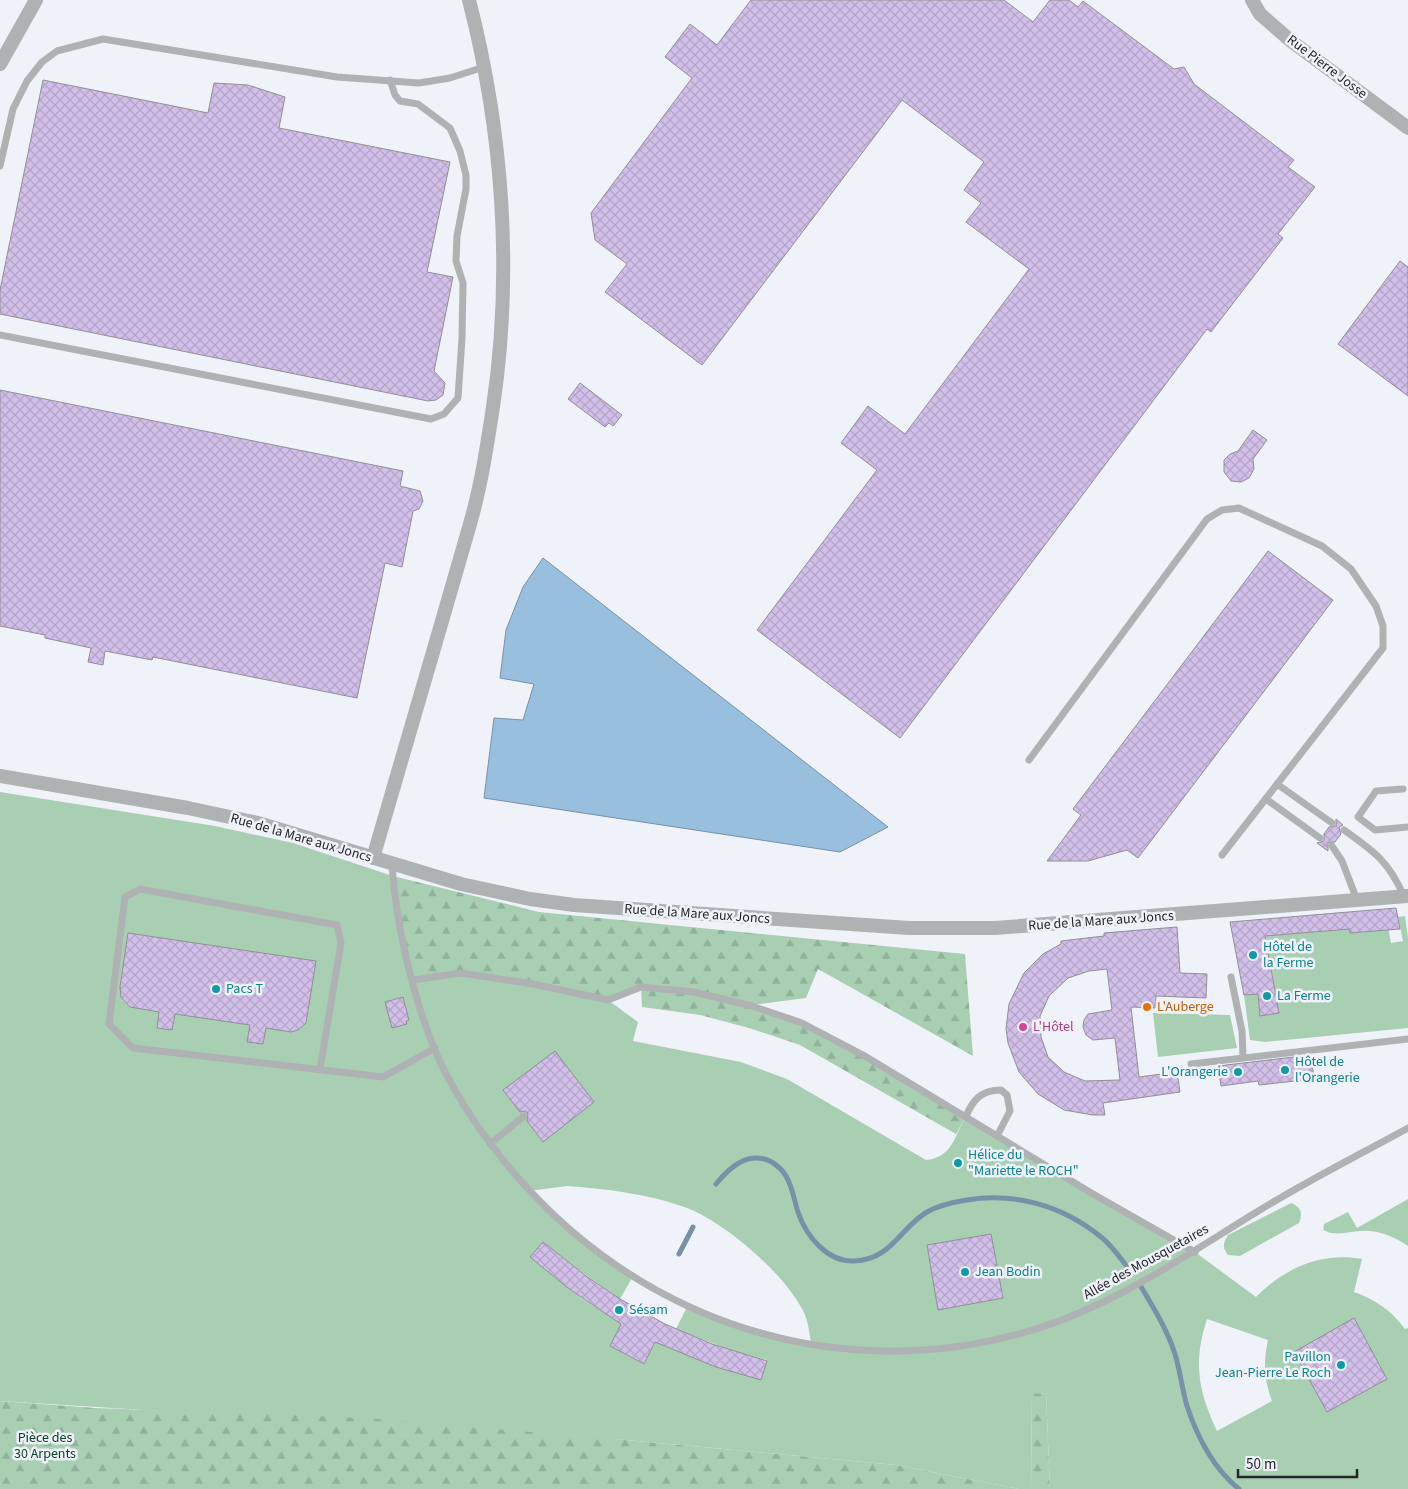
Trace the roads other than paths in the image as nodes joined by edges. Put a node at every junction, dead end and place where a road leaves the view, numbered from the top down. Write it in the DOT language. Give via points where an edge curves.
graph roads {
  1 [pos="36,0"];
  2 [pos="469,0"];
  3 [pos="1252,0"];
  4 [pos="0,64"];
  5 [pos="484,68"];
  6 [pos="390,80"];
  7 [pos="1408,128"];
  8 [pos="0,166"];
  9 [pos="0,335"];
  10 [pos="1028,760"];
  11 [pos="0,776"];
  12 [pos="1277,784"];
  13 [pos="1403,789"];
  14 [pos="1266,799"];
  15 [pos="1332,823"];
  16 [pos="1408,827"];
  17 [pos="1344,830"];
  18 [pos="1320,838"];
  19 [pos="1332,846"];
  20 [pos="1222,855"];
  21 [pos="373,858"];
  22 [pos="392,865"];
  23 [pos="1406,896"];
  24 [pos="1357,900"];
  25 [pos="1231,977"];
  26 [pos="414,980"];
  27 [pos="1408,1039"];
  28 [pos="435,1048"];
  29 [pos="1243,1057"];
  30 [pos="1191,1064"];
  31 [pos="320,1069"];
  32 [pos="524,1116"];
  33 [pos="966,1116"];
  34 [pos="1408,1128"];
  35 [pos="997,1136"];
  36 [pos="490,1144"];
  37 [pos="1195,1252"];
  1 -- 4 [label="street"];
  2 -- 5 [label="street"];
  3 -- 7 [label="street, Rue Pierre Josse" via="1260,14 1291,41"];
  5 -- 6 [label="lane" via="419,83"];
  5 -- 21 [label="street" via="498,157 503,253 503,307 493,406 471,522"];
  6 -- 8 [label="lane" via="337,77 103,39 58,51 42,62 27,81 13,109"];
  6 -- 9 [label="lane" via="400,100 418,104 450,128 466,175 456,261 463,283 458,398 444,414 431,419"];
  10 -- 12 [label="lane" via="1207,519 1222,510 1239,508 1322,546 1351,569 1376,606 1383,626 1383,648"];
  11 -- 21 [label="street, Rue de la Mare aux Joncs" via="258,823"];
  12 -- 14 [label="lane"];
  12 -- 15 [label="lane"];
  13 -- 16 [label="lane" via="1376,791 1358,816 1375,830"];
  14 -- 18 [label="lane"];
  14 -- 20 [label="lane"];
  17 -- 23 [label="lane" via="1376,852"];
  19 -- 24 [label="lane" via="1342,861"];
  21 -- 22 [label="street, Rue de la Mare aux Joncs"];
  22 -- 24 [label="street, Rue de la Mare aux Joncs" via="498,893 574,905 908,928 1047,925"];
  22 -- 26 [label="lane, Allée des Mousquetaires" via="400,926"];
  23 -- 24 [label="street, Rue de la Mare aux Joncs"];
  25 -- 29 [label="lane" via="1242,1031"];
  26 -- 28 [label="lane, Allée des Mousquetaires"];
  26 -- 33 [label="lane" via="461,973 608,1000 641,986 694,992 752,1006 802,1022"];
  27 -- 29 [label="lane"];
  28 -- 31 [label="lane" via="383,1077"];
  28 -- 36 [label="lane, Allée des Mousquetaires" via="464,1104"];
  29 -- 30 [label="lane"];
  31 -- 31 [label="lane" via="133,1048 109,1024 125,897 140,889 337,925 341,943"];
  32 -- 36 [label="lane"];
  33 -- 35 [label="lane"];
  33 -- 35 [label="lane" via="972,1101 1001,1090 1007,1095 1010,1110"];
  34 -- 37 [label="lane, Allée des Mousquetaires" via="1255,1213"];
  35 -- 37 [label="lane"];
  36 -- 37 [label="lane, Allée des Mousquetaires" via="556,1219 602,1258 648,1287 687,1307 754,1331 844,1349 942,1349 1029,1331 1108,1300"];
}
